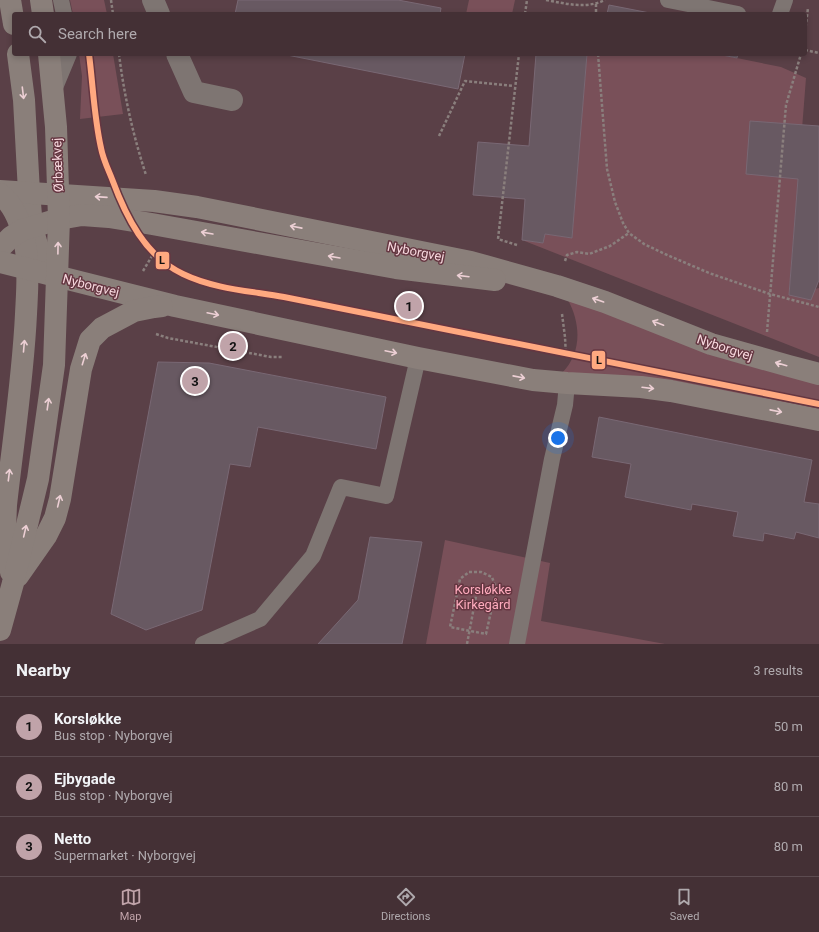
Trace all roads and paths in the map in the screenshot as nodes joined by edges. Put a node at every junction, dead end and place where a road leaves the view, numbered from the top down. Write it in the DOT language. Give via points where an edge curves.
graph roads {
  1 [pos="10,0"];
  2 [pos="41,0"];
  3 [pos="61,0"];
  4 [pos="111,0"];
  5 [pos="153,0"];
  6 [pos="527,0"];
  7 [pos="546,0"];
  8 [pos="605,0"];
  9 [pos="668,0"];
  10 [pos="785,0"];
  11 [pos="596,4"];
  12 [pos="809,6"];
  13 [pos="12,12"];
  14 [pos="43,12"];
  15 [pos="64,12"];
  16 [pos="113,12"];
  17 [pos="158,12"];
  18 [pos="525,12"];
  19 [pos="596,12"];
  20 [pos="728,12"];
  21 [pos="781,12"];
  22 [pos="807,19"];
  23 [pos="807,50"];
  24 [pos="819,53"];
  25 [pos="18,56"];
  26 [pos="49,56"];
  27 [pos="68,56"];
  28 [pos="119,56"];
  29 [pos="178,56"];
  30 [pos="519,56"];
  31 [pos="598,56"];
  32 [pos="800,56"];
  33 [pos="514,86"];
  34 [pos="53,92"];
  35 [pos="232,100"];
  36 [pos="440,136"];
  37 [pos="0,191"];
  38 [pos="0,194"];
  39 [pos="58,194"];
  40 [pos="154,200"];
  41 [pos="22,216"];
  42 [pos="59,219"];
  43 [pos="163,226"];
  44 [pos="520,247"];
  45 [pos="0,248"];
  46 [pos="0,262"];
  47 [pos="28,269"];
  48 [pos="58,277"];
  49 [pos="557,286"];
  50 [pos="770,294"];
  51 [pos="130,295"];
  52 [pos="175,306"];
  53 [pos="819,307"];
  54 [pos="418,358"];
  55 [pos="763,359"];
  56 [pos="819,374"];
  57 [pos="567,383"];
  58 [pos="819,420"];
  59 [pos="13,583"];
  60 [pos="477,591"];
  61 [pos="0,630"];
  62 [pos="469,631"];
  63 [pos="203,644"];
  64 [pos="467,644"];
  65 [pos="517,644"];
  1 -- 13 [label="main road"];
  2 -- 14 [label="main road"];
  3 -- 15 [label="lane"];
  4 -- 16 [label="path"];
  5 -- 17 [label="street"];
  6 -- 18 [label="path"];
  7 -- 11 [label="path" via="582,6"];
  8 -- 11 [label="path"];
  9 -- 20 [label="lane"];
  10 -- 21 [label="lane"];
  11 -- 19 [label="path"];
  12 -- 22 [label="path"];
  23 -- 24 [label="path"];
  25 -- 41 [label="main road, one-way" via="24,100"];
  26 -- 34 [label="main road, Ørbækvej"];
  27 -- 34 [label="lane"];
  28 -- 40 [label="path" via="132,129"];
  29 -- 35 [label="street" via="194,92"];
  30 -- 33 [label="path"];
  31 -- 50 [label="path" via="607,169 615,202 629,233 665,254 709,273"];
  32 -- 50 [label="path" via="786,105"];
  33 -- 36 [label="path" via="464,81"];
  33 -- 44 [label="path" via="498,239"];
  34 -- 39 [label="main road, Ørbækvej"];
  37 -- 41 [label="main road, Nyborgvej"];
  38 -- 41 [label="main road"];
  40 -- 39 [label="main road, Nyborgvej, one-way"];
  39 -- 41 [label="main road, Nyborgvej"];
  39 -- 42 [label="main road, Ørbækvej"];
  49 -- 40 [label="main road, Nyborgvej, one-way" via="471,262"];
  41 -- 42 [label="main road"];
  41 -- 45 [label="main road" via="11,237"];
  41 -- 47 [label="main road"];
  41 -- 48 [label="main road" via="45,262"];
  42 -- 43 [label="main road" via="82,215"];
  48 -- 42 [label="main road, Ørbækvej, one-way"];
  49 -- 43 [label="main road, one-way" via="396,268"];
  43 -- 51 [label="path" via="162,238"];
  46 -- 47 [label="main road, Nyborgvej"];
  47 -- 48 [label="main road, Nyborgvej"];
  59 -- 47 [label="main road, one-way" via="5,530 6,506 23,358"];
  48 -- 51 [label="main road, Nyborgvej"];
  59 -- 48 [label="main road, Ørbækvej, one-way" via="38,479 54,364"];
  55 -- 49 [label="main road, Nyborgvej, one-way" via="710,344"];
  50 -- 53 [label="path"];
  50 -- 55 [label="path"];
  51 -- 52 [label="main road, Nyborgvej"];
  52 -- 54 [label="main road, Nyborgvej, one-way"];
  59 -- 52 [label="main road, one-way" via="37,551 55,518 81,369 90,340 102,328 134,311"];
  54 -- 57 [label="main road, Nyborgvej, one-way" via="533,380"];
  54 -- 63 [label="lane" via="386,496 341,487 313,556 260,619"];
  56 -- 55 [label="main road, Nyborgvej, one-way"];
  57 -- 58 [label="main road, Nyborgvej, one-way" via="671,391"];
  57 -- 65 [label="lane" via="565,405 552,459"];
  59 -- 61 [label="main road, Ørbækvej"];
  60 -- 62 [label="path"];
  62 -- 62 [label="path" via="450,627 460,579 469,572 481,572 492,577 496,589 486,634"];
  62 -- 64 [label="path"];
}
